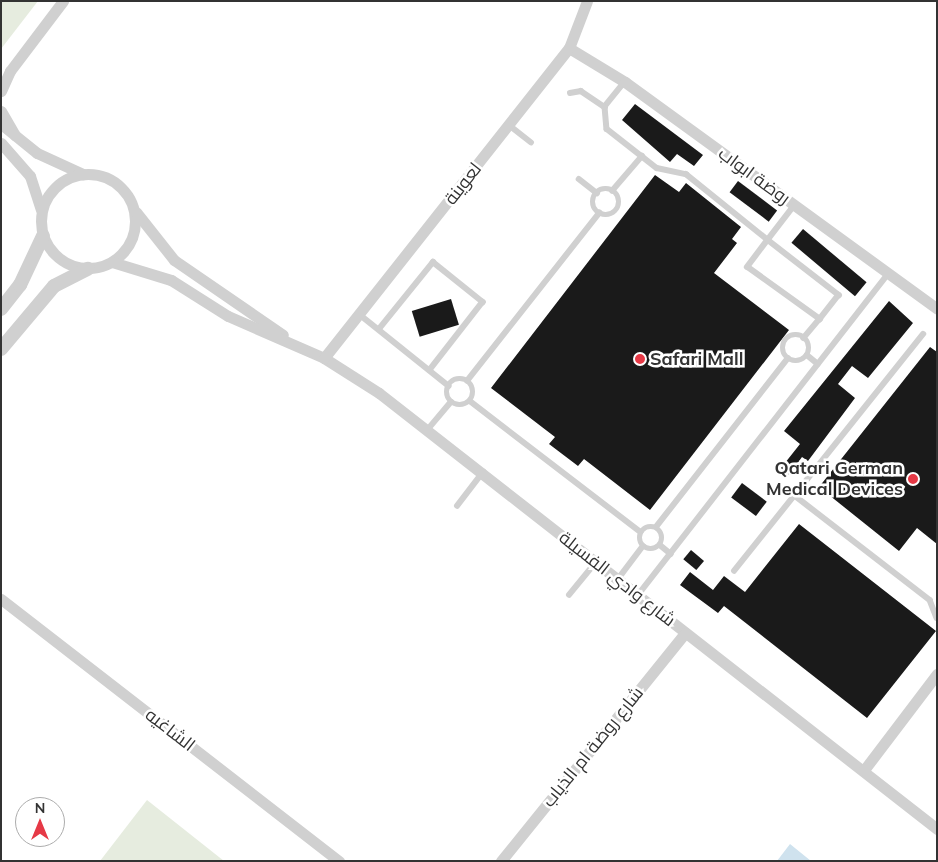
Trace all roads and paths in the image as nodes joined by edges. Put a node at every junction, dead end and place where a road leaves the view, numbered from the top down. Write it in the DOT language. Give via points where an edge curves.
graph roads {
  1 [pos="63,1"];
  2 [pos="584,3"];
  3 [pos="569,48"];
  4 [pos="6,73"];
  5 [pos="625,82"];
  6 [pos="1,91"];
  7 [pos="570,93"];
  8 [pos="605,107"];
  9 [pos="1,111"];
  10 [pos="1,124"];
  11 [pos="509,125"];
  12 [pos="16,136"];
  13 [pos="530,142"];
  14 [pos="1,143"];
  15 [pos="642,156"];
  16 [pos="83,174"];
  17 [pos="579,180"];
  18 [pos="612,191"];
  19 [pos="597,193"];
  20 [pos="795,205"];
  21 [pos="41,209"];
  22 [pos="134,209"];
  23 [pos="599,213"];
  24 [pos="43,236"];
  25 [pos="768,240"];
  26 [pos="112,262"];
  27 [pos="88,269"];
  28 [pos="889,272"];
  29 [pos="1,309"];
  30 [pos="937,309"];
  31 [pos="359,314"];
  32 [pos="820,319"];
  33 [pos="379,329"];
  34 [pos="924,334"];
  35 [pos="804,338"];
  36 [pos="290,341"];
  37 [pos="1,350"];
  38 [pos="807,355"];
  39 [pos="324,358"];
  40 [pos="788,358"];
  41 [pos="818,364"];
  42 [pos="430,370"];
  43 [pos="467,382"];
  44 [pos="449,386"];
  45 [pos="470,401"];
  46 [pos="451,402"];
  47 [pos="429,428"];
  48 [pos="482,472"];
  49 [pos="794,496"];
  50 [pos="457,506"];
  51 [pos="656,527"];
  52 [pos="641,532"];
  53 [pos="660,544"];
  54 [pos="643,546"];
  55 [pos="671,554"];
  56 [pos="596,562"];
  57 [pos="734,571"];
  58 [pos="618,579"];
  59 [pos="569,595"];
  60 [pos="638,595"];
  61 [pos="1,599"];
  62 [pos="934,600"];
  63 [pos="937,618"];
  64 [pos="685,633"];
  65 [pos="937,674"];
  66 [pos="864,770"];
  67 [pos="937,829"];
  68 [pos="339,861"];
  69 [pos="501,861"];
  1 -- 4 [label="street"];
  2 -- 3 [label="street, لعوينة"];
  3 -- 5 [label="street, روضة ابواب"];
  3 -- 11 [label="street, لعوينة"];
  4 -- 6 [label="street"];
  5 -- 8 [label="lane"];
  5 -- 20 [label="street, روضة ابواب"];
  7 -- 8 [label="lane" via="581,92"];
  8 -- 15 [label="lane" via="607,129"];
  9 -- 12 [label="street"];
  10 -- 12 [label="street"];
  11 -- 13 [label="lane"];
  11 -- 31 [label="street, لعوينة"];
  12 -- 16 [label="street" via="48,160"];
  14 -- 21 [label="street" via="30,176"];
  15 -- 18 [label="lane"];
  15 -- 25 [label="lane" via="657,168 686,174"];
  16 -- 21 [label="street" via="57,185"];
  16 -- 22 [label="street" via="109,179 129,197"];
  17 -- 19 [label="lane"];
  18 -- 19 [label="lane"];
  18 -- 23 [label="lane" via="618,198 617,208 609,214"];
  19 -- 23 [label="lane" via="594,205"];
  20 -- 25 [label="lane"];
  20 -- 28 [label="street, روضة ابواب"];
  21 -- 24 [label="street"];
  22 -- 26 [label="street" via="132,239"];
  22 -- 36 [label="street, شارع وادي الفسيلة" via="174,260"];
  23 -- 43 [label="lane"];
  24 -- 27 [label="street" via="60,260"];
  24 -- 29 [label="street" via="20,285"];
  25 -- 32 [label="lane" via="839,295"];
  25 -- 32 [label="lane" via="748,267"];
  26 -- 27 [label="street"];
  26 -- 36 [label="street, شارع وادي الفسيلة" via="171,280 228,316"];
  27 -- 37 [label="street" via="54,286"];
  28 -- 30 [label="street, روضة ابواب"];
  28 -- 41 [label="lane"];
  31 -- 33 [label="lane"];
  31 -- 39 [label="street, لعوينة"];
  32 -- 35 [label="lane"];
  33 -- 42 [label="lane"];
  33 -- 42 [label="lane" via="434,262 483,302"];
  34 -- 49 [label="lane"];
  35 -- 38 [label="lane"];
  35 -- 40 [label="lane" via="796,335 786,339 783,349"];
  36 -- 39 [label="street, شارع وادي الفسيلة"];
  38 -- 40 [label="lane" via="800,360"];
  38 -- 41 [label="lane"];
  39 -- 47 [label="street, شارع وادي الفسيلة"];
  40 -- 51 [label="lane"];
  41 -- 55 [label="lane"];
  42 -- 44 [label="lane"];
  43 -- 44 [label="lane" via="455,381"];
  43 -- 45 [label="lane" via="473,391"];
  44 -- 46 [label="lane"];
  45 -- 46 [label="lane" via="460,405"];
  45 -- 52 [label="lane"];
  46 -- 47 [label="lane"];
  47 -- 48 [label="street, شارع وادي الفسيلة"];
  48 -- 50 [label="lane"];
  48 -- 56 [label="street, شارع وادي الفسيلة"];
  49 -- 57 [label="lane"];
  49 -- 62 [label="lane"];
  51 -- 52 [label="lane"];
  51 -- 53 [label="lane" via="662,536"];
  52 -- 54 [label="lane"];
  53 -- 54 [label="lane" via="651,549"];
  53 -- 55 [label="lane"];
  54 -- 58 [label="lane"];
  55 -- 60 [label="lane"];
  56 -- 58 [label="street, شارع وادي الفسيلة"];
  56 -- 59 [label="lane"];
  58 -- 60 [label="street, شارع وادي الفسيلة"];
  60 -- 64 [label="street, شارع وادي الفسيلة"];
  61 -- 68 [label="street, الشاغيه"];
  62 -- 63 [label="lane"];
  64 -- 66 [label="street, شارع وادي الفسيلة"];
  64 -- 69 [label="street, شارع روضة ام الذياب"];
  65 -- 66 [label="street"];
  66 -- 67 [label="street, شارع وادي الفسيلة"];
}
